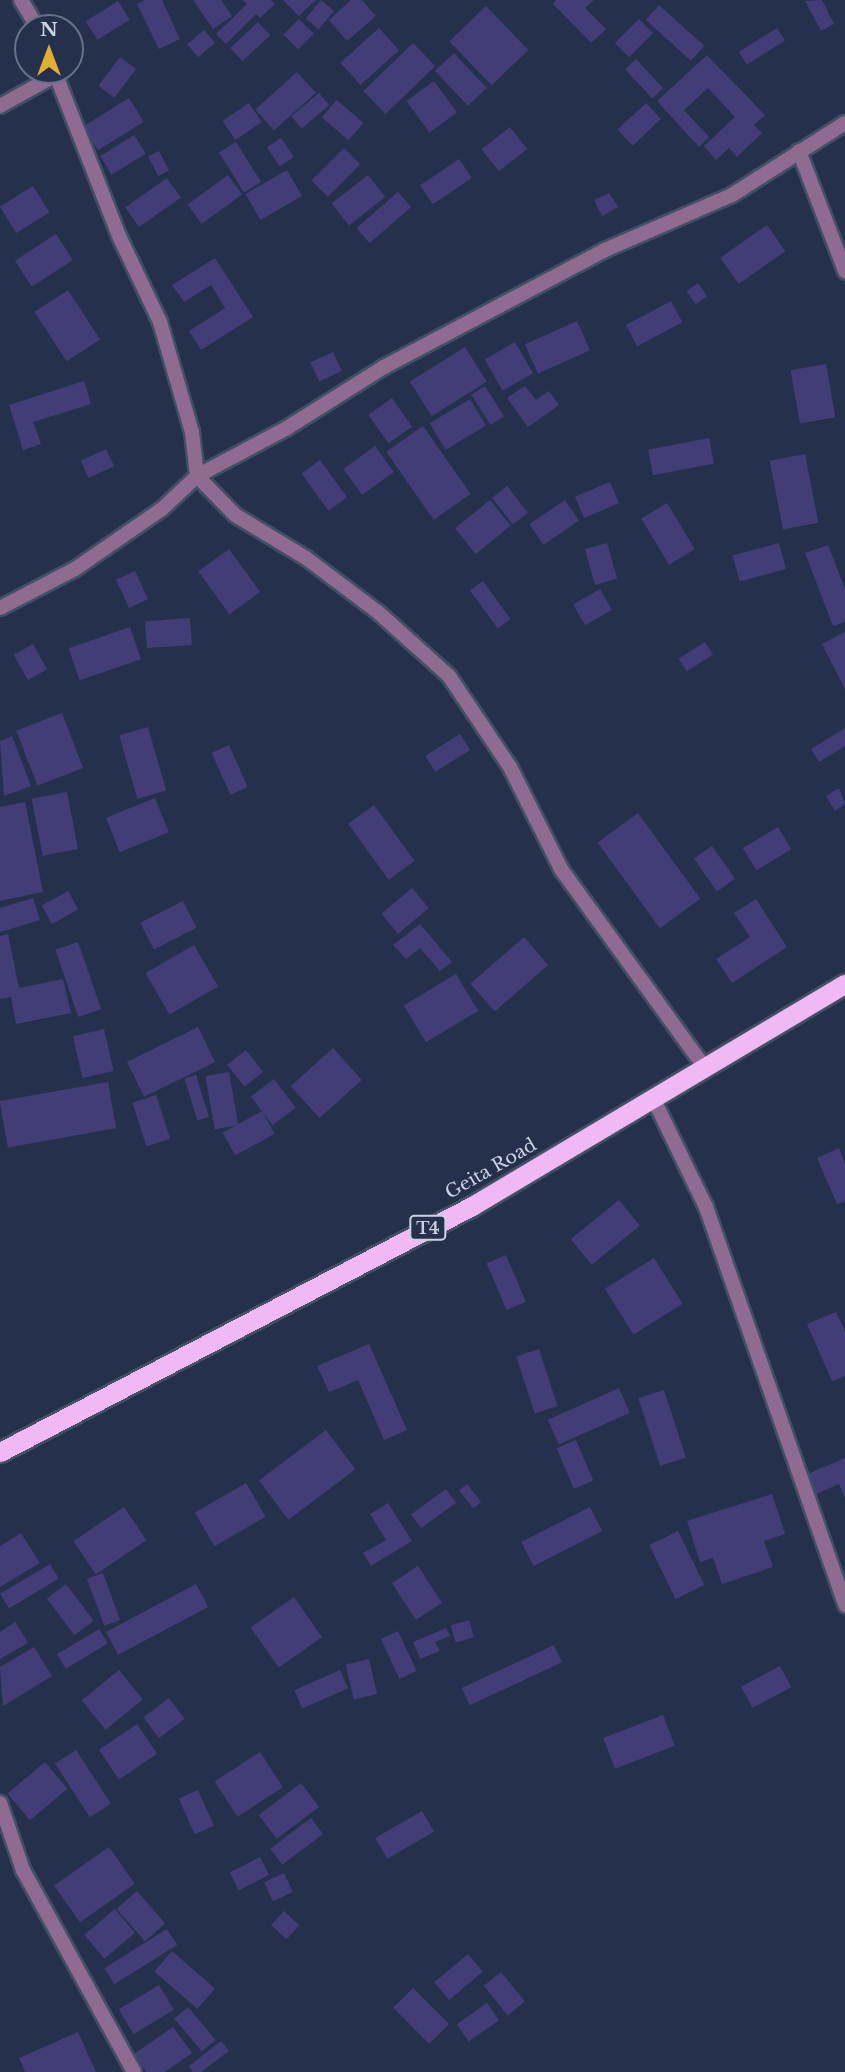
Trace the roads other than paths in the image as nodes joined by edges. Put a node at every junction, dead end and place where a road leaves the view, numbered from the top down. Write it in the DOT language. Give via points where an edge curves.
graph roads {
  1 [pos="36,84"];
  2 [pos="60,84"];
  3 [pos="0,106"];
  4 [pos="845,123"];
  5 [pos="799,151"];
  6 [pos="845,271"];
  7 [pos="197,476"];
  8 [pos="0,608"];
  9 [pos="845,984"];
  10 [pos="706,1069"];
  11 [pos="654,1100"];
  12 [pos="0,1452"];
  13 [pos="845,1605"];
  14 [pos="0,1803"];
  15 [pos="134,2072"];
  1 -- 3 [label="street"];
  2 -- 7 [label="street" via="119,236 160,322 192,432"];
  4 -- 5 [label="street"];
  5 -- 6 [label="street"];
  5 -- 7 [label="street" via="732,195 605,250 384,367 287,428"];
  7 -- 8 [label="street" via="162,509 75,569"];
  7 -- 10 [label="street" via="235,515 317,565 449,676 510,767 561,869"];
  9 -- 10 [label="highway, Geita Road / T4"];
  10 -- 11 [label="highway, Geita Road / T4"];
  11 -- 12 [label="highway, Geita Road / T4" via="472,1206"];
  11 -- 13 [label="street" via="706,1207"];
  14 -- 15 [label="street" via="23,1870"];
}
